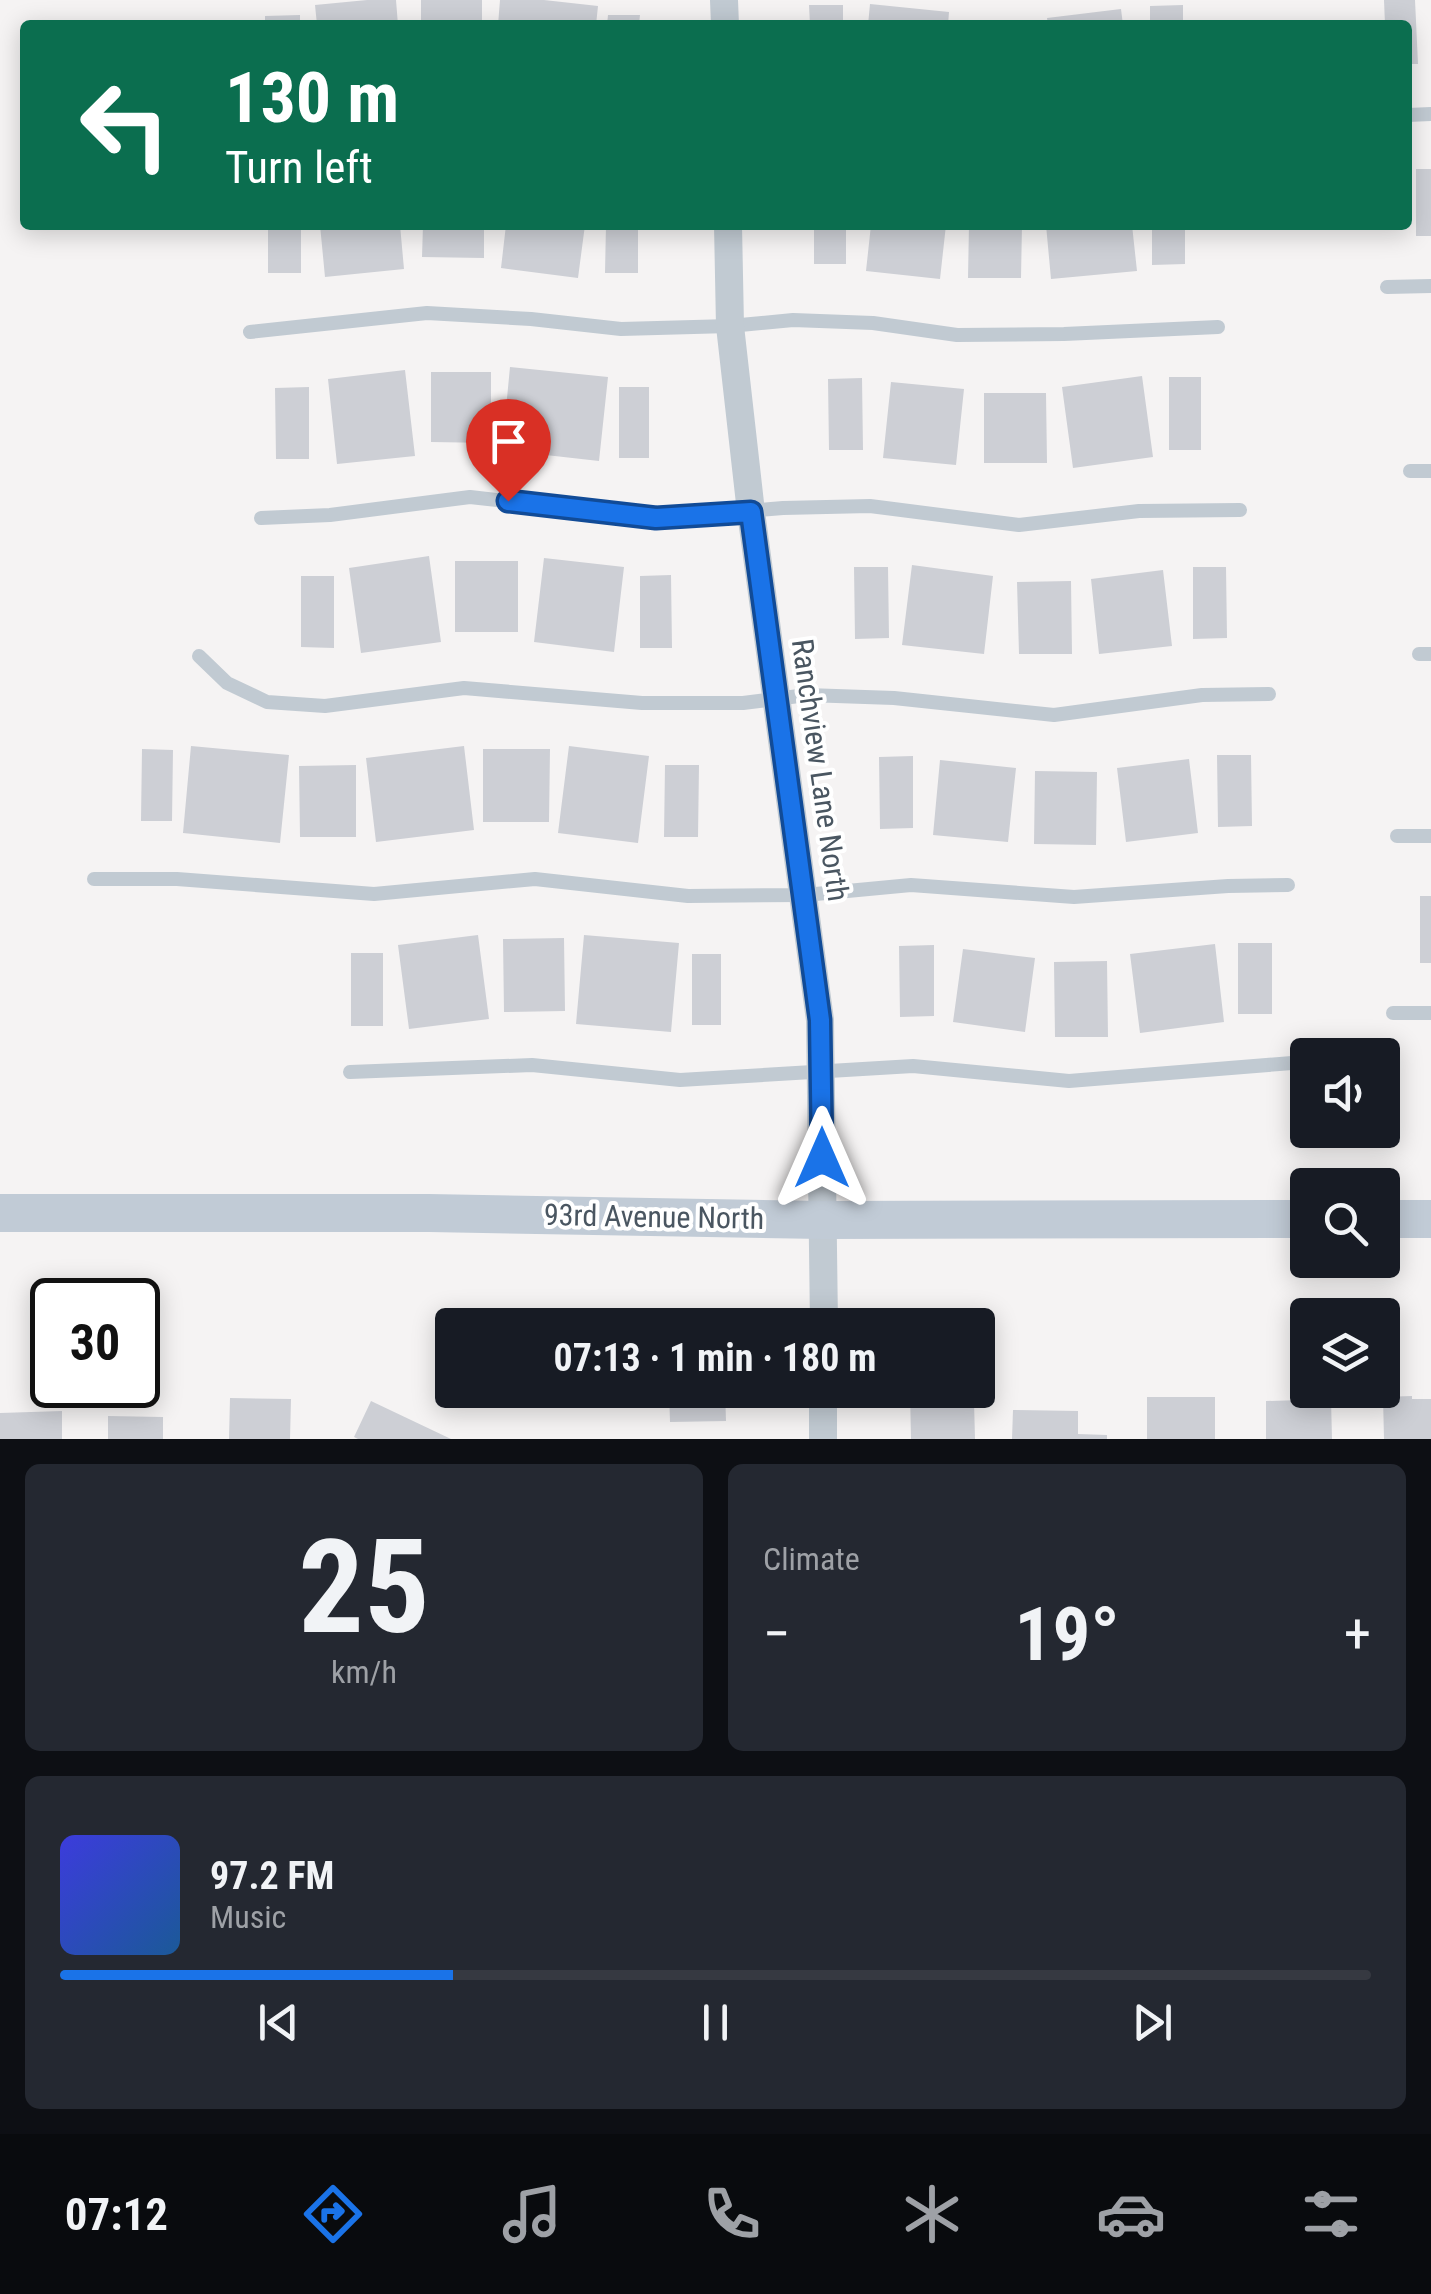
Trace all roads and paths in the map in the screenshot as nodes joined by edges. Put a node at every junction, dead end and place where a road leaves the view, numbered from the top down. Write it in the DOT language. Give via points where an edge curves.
graph roads {
  1 [pos="728,230"];
  2 [pos="1431,286"];
  3 [pos="1387,287"];
  4 [pos="730,326"];
  5 [pos="1218,326"];
  6 [pos="250,332"];
  7 [pos="1410,471"];
  8 [pos="1431,471"];
  9 [pos="1240,510"];
  10 [pos="751,512"];
  11 [pos="261,518"];
  12 [pos="199,656"];
  13 [pos="1269,694"];
  14 [pos="778,700"];
  15 [pos="1397,836"];
  16 [pos="1431,836"];
  17 [pos="94,879"];
  18 [pos="1288,885"];
  19 [pos="804,895"];
  20 [pos="1394,1013"];
  21 [pos="1431,1013"];
  22 [pos="1290,1063"];
  23 [pos="821,1071"];
  24 [pos="350,1072"];
  25 [pos="0,1214"];
  26 [pos="1431,1218"];
  27 [pos="1290,1219"];
  28 [pos="1400,1219"];
  29 [pos="823,1220"];
  30 [pos="824,1308"];
  31 [pos="824,1408"];
  32 [pos="823,1439"];
  1 -- 4 [label="street, Ranchview Lane North"];
  2 -- 3 [label="lane"];
  4 -- 5 [label="lane" via="874,323 957,335"];
  4 -- 6 [label="lane" via="620,329 427,312"];
  4 -- 10 [label="street, Ranchview Lane North"];
  7 -- 8 [label="lane"];
  9 -- 10 [label="lane" via="1139,511 1019,524 870,506"];
  10 -- 11 [label="lane" via="656,518 470,496 330,516"];
  10 -- 14 [label="street, Ranchview Lane North"];
  12 -- 14 [label="lane" via="227,683 267,702 325,706 464,688 642,703"];
  13 -- 14 [label="lane" via="1202,695 1054,715 894,698"];
  14 -- 19 [label="street, Ranchview Lane North"];
  15 -- 16 [label="lane"];
  17 -- 19 [label="lane" via="374,894 535,879 688,896"];
  18 -- 19 [label="lane" via="1074,897 911,884"];
  19 -- 23 [label="street, Ranchview Lane North"];
  20 -- 21 [label="lane"];
  22 -- 23 [label="lane" via="1069,1082 913,1066"];
  23 -- 24 [label="lane" via="680,1080 532,1065"];
  23 -- 29 [label="street, Ranchview Lane North"];
  25 -- 29 [label="main road, 93rd Avenue North"];
  26 -- 28 [label="main road"];
  27 -- 29 [label="main road, 93rd Avenue North"];
  29 -- 30 [label="street, Ranchview Lane North"];
  31 -- 32 [label="street"];
}
